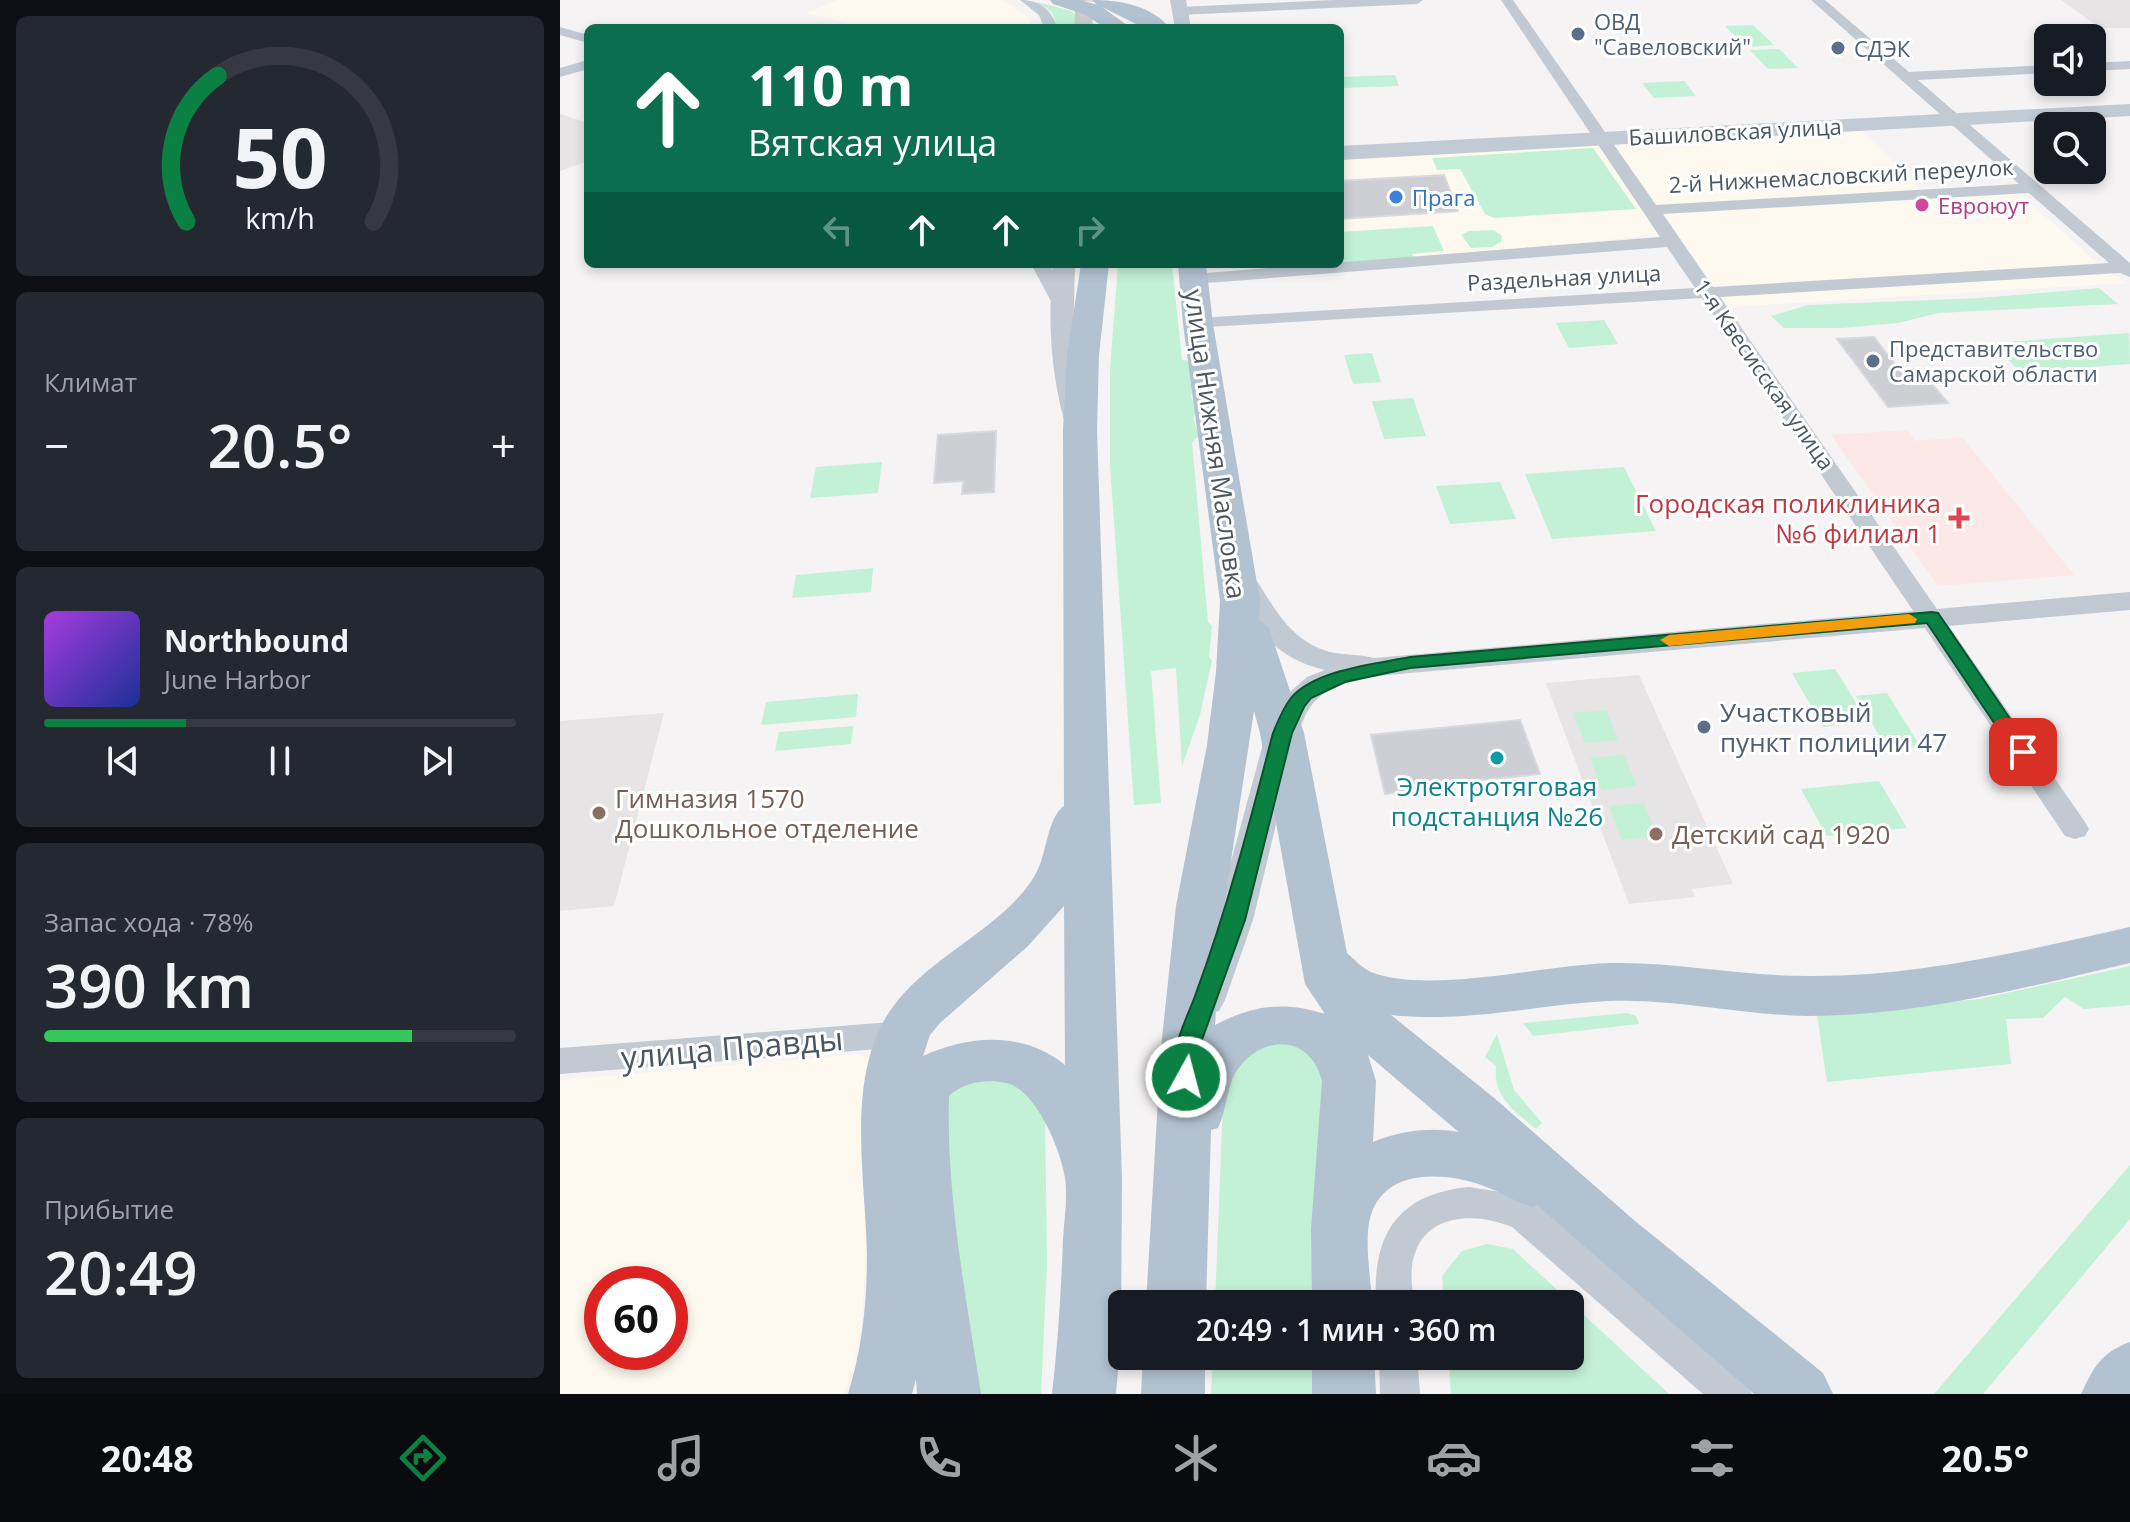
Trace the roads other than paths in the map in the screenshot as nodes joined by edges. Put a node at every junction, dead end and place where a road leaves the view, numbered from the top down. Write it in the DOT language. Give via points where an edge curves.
graph roads {
  1 [pos="1026,0"];
  2 [pos="1060,0"];
  3 [pos="1102,0"];
  4 [pos="1417,0"];
  5 [pos="1507,0"];
  6 [pos="1817,0"];
  7 [pos="1180,13"];
  8 [pos="1049,24"];
  9 [pos="1114,24"];
  10 [pos="1152,24"];
  11 [pos="560,31"];
  12 [pos="584,38"];
  13 [pos="584,65"];
  14 [pos="2130,65"];
  15 [pos="2106,66"];
  16 [pos="2034,70"];
  17 [pos="560,73"];
  18 [pos="1904,77"];
  19 [pos="2130,110"];
  20 [pos="1952,119"];
  21 [pos="1601,138"];
  22 [pos="1344,153"];
  23 [pos="2031,188"];
  24 [pos="1653,210"];
  25 [pos="1673,241"];
  26 [pos="1042,268"];
  27 [pos="1063,268"];
  28 [pos="1094,268"];
  29 [pos="2127,269"];
  30 [pos="1193,272"];
  31 [pos="1708,292"];
  32 [pos="1059,299"];
  33 [pos="1198,324"];
  34 [pos="1080,430"];
  35 [pos="1238,585"];
  36 [pos="2130,601"];
  37 [pos="1932,617"];
  38 [pos="1382,666"];
  39 [pos="1282,733"];
  40 [pos="1087,749"];
  41 [pos="2075,829"];
  42 [pos="2130,945"];
  43 [pos="1322,951"];
  44 [pos="904,1034"];
  45 [pos="1187,1048"];
  46 [pos="560,1061"];
  47 [pos="1181,1195"];
  48 [pos="1094,1199"];
  49 [pos="1340,1229"];
  50 [pos="895,1230"];
  51 [pos="1614,1239"];
  52 [pos="1177,1290"];
  53 [pos="1342,1290"];
  54 [pos="1395,1290"];
  55 [pos="1174,1370"];
  56 [pos="1343,1370"];
  57 [pos="1399,1370"];
  58 [pos="2130,1371"];
  59 [pos="880,1394"];
  60 [pos="921,1394"];
  61 [pos="949,1394"];
  62 [pos="1084,1394"];
  63 [pos="1173,1394"];
  64 [pos="1344,1394"];
  65 [pos="1400,1394"];
  66 [pos="1732,1394"];
  67 [pos="1801,1394"];
  68 [pos="2113,1394"];
  1 -- 8 [label="street" via="1045,13"];
  2 -- 9 [label="main road"];
  3 -- 10 [label="main road"];
  4 -- 7 [label="street"];
  5 -- 21 [label="street, 1-я Квесисская улица"];
  6 -- 18 [label="street"];
  11 -- 12 [label="street"];
  13 -- 17 [label="street"];
  14 -- 15 [label="street"];
  16 -- 18 [label="street"];
  18 -- 20 [label="street"];
  19 -- 20 [label="main road, Башиловская улица"];
  20 -- 21 [label="main road, Башиловская улица"];
  20 -- 23 [label="street"];
  21 -- 22 [label="main road, Башиловская улица"];
  21 -- 24 [label="street, 1-я Квесисская улица"];
  23 -- 24 [label="street, 2-й Нижнемасловский переулок"];
  23 -- 29 [label="street"];
  24 -- 25 [label="street, 1-я Квесисская улица"];
  25 -- 30 [label="street" via="1289,274"];
  25 -- 31 [label="street, 1-я Квесисская улица"];
  26 -- 32 [label="street"];
  27 -- 32 [label="street"];
  28 -- 34 [label="main road"];
  29 -- 31 [label="street, Раздельная улица"];
  30 -- 33 [label="main road, улица Нижняя Масловка"];
  31 -- 33 [label="street, Раздельная улица"];
  31 -- 37 [label="street, 1-я Квесисская улица"];
  32 -- 34 [label="street" via="1061,355"];
  33 -- 35 [label="main road, улица Нижняя Масловка"];
  34 -- 40 [label="main road"];
  35 -- 38 [label="street" via="1264,621 1295,649 1332,662"];
  35 -- 39 [label="main road"];
  35 -- 45 [label="main road, улица Нижняя Масловка" via="1229,745 1200,906"];
  36 -- 37 [label="street"];
  37 -- 38 [label="street"];
  37 -- 41 [label="street, 1-я Квесисская улица"];
  38 -- 39 [label="street" via="1339,677 1304,694"];
  39 -- 43 [label="main road"];
  39 -- 45 [label="street" via="1234,920"];
  40 -- 44 [label="main road" via="1076,827 1046,900 918,1012"];
  40 -- 48 [label="main road"];
  42 -- 43 [label="main road" via="1952,983 1809,996 1611,982 1469,997 1396,997 1358,989 1337,977"];
  43 -- 51 [label="main road" via="1330,984 1354,1014"];
  44 -- 46 [label="street, улица Правды"];
  44 -- 50 [label="main road" via="889,1098"];
  45 -- 47 [label="main road, улица Нижняя Масловка"];
  47 -- 49 [label="main road" via="1214,1059 1251,1029 1299,1026 1325,1036 1348,1064"];
  47 -- 52 [label="main road"];
  48 -- 61 [label="main road" via="1090,1162 1070,1114 1052,1086 1029,1066 969,1062 929,1081 922,1096 920,1136"];
  48 -- 62 [label="main road"];
  49 -- 51 [label="main road" via="1353,1192 1373,1170 1398,1158 1442,1151 1480,1158 1525,1178"];
  49 -- 53 [label="main road"];
  50 -- 59 [label="main road" via="895,1319"];
  50 -- 60 [label="main road"];
  51 -- 67 [label="main road"];
  54 -- 66 [label="street" via="1396,1254 1419,1219 1459,1202 1504,1206 1525,1216"];
  55 -- 63 [label="main road"];
  56 -- 64 [label="main road"];
  57 -- 65 [label="street"];
  58 -- 68 [label="main road"];
}
